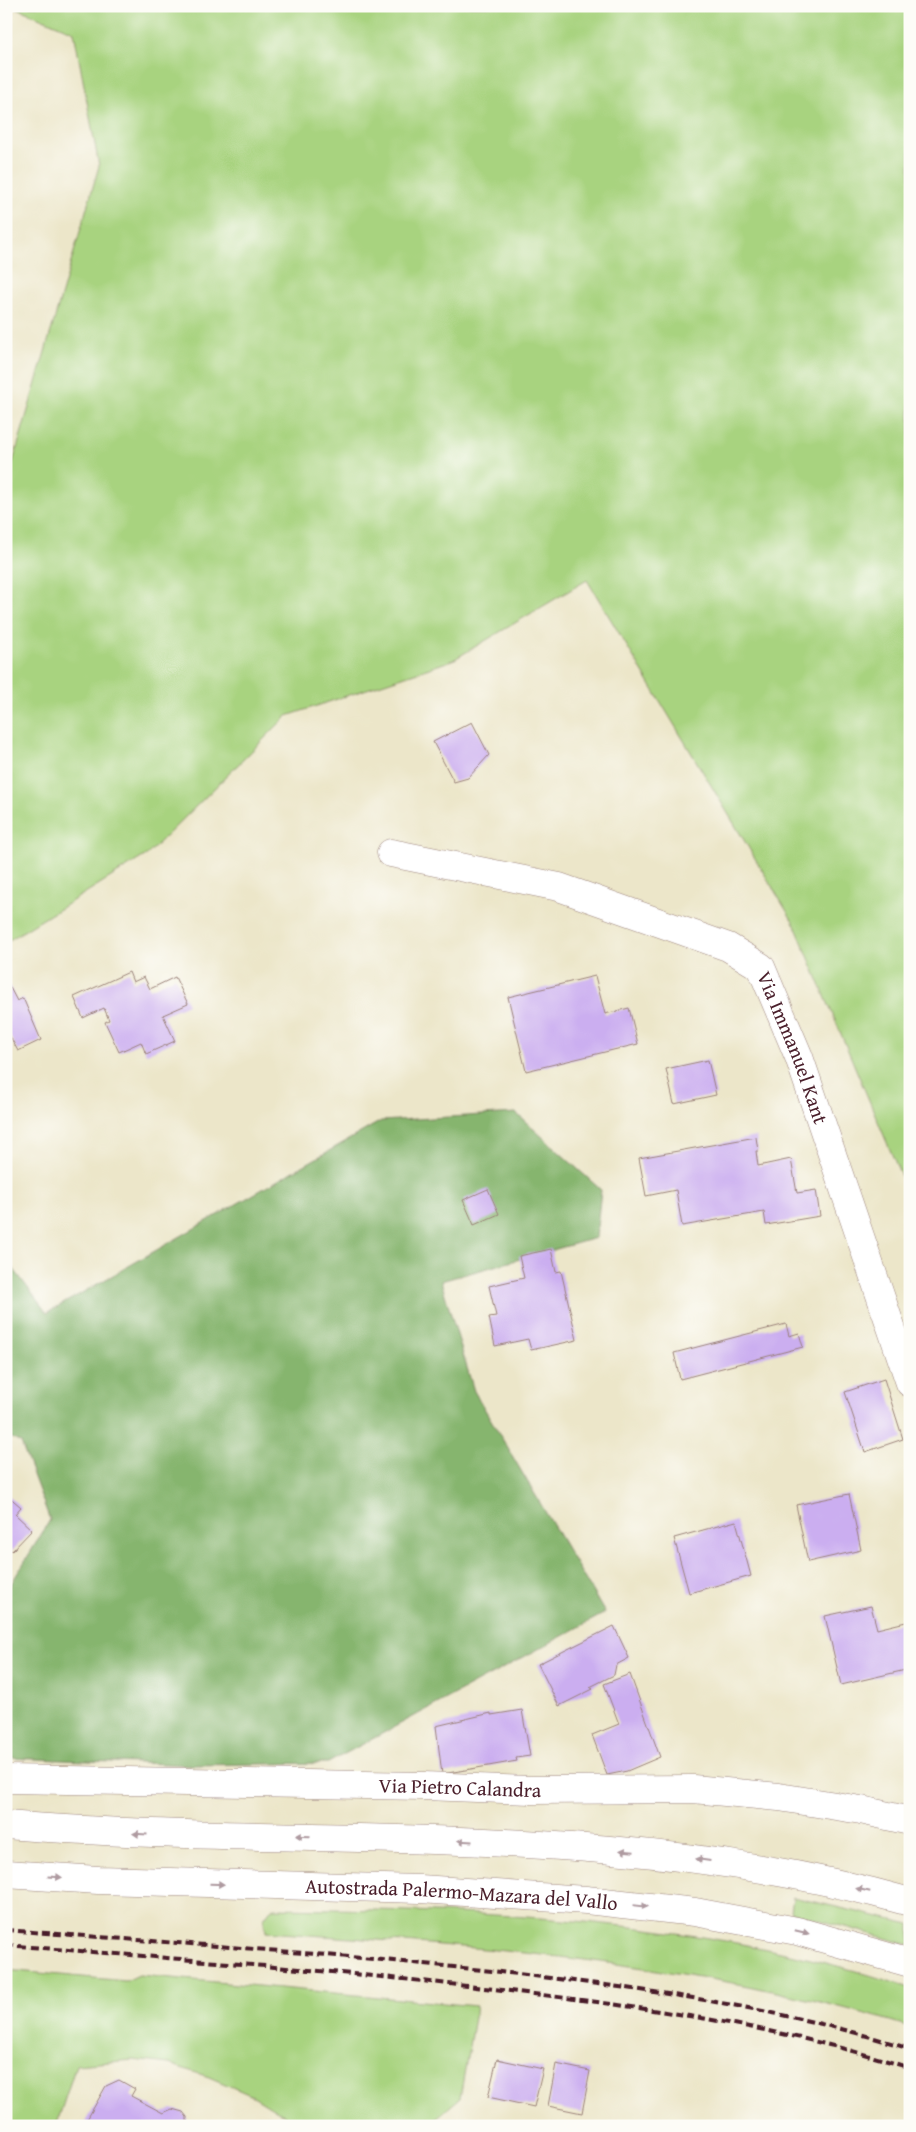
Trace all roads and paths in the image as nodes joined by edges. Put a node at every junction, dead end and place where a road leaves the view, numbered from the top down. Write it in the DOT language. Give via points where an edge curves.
graph roads {
  1 [pos="391,853"];
  2 [pos="910,1383"];
  3 [pos="6,1780"];
  4 [pos="910,1821"];
  5 [pos="6,1825"];
  6 [pos="6,1874"];
  7 [pos="910,1902"];
  8 [pos="910,1963"];
  1 -- 2 [label="main road, Via Immanuel Kant" via="559,886 728,947 761,967 798,1057"];
  3 -- 4 [label="main road, Via Pietro Calandra" via="531,1790 693,1789 779,1797"];
  7 -- 5 [label="main road, one-way" via="748,1866 620,1851 425,1839 171,1835"];
  6 -- 8 [label="main road, Autostrada Palermo-Mazara del Vallo, one-way" via="98,1880 420,1889 586,1900 696,1912 797,1931"];
}
